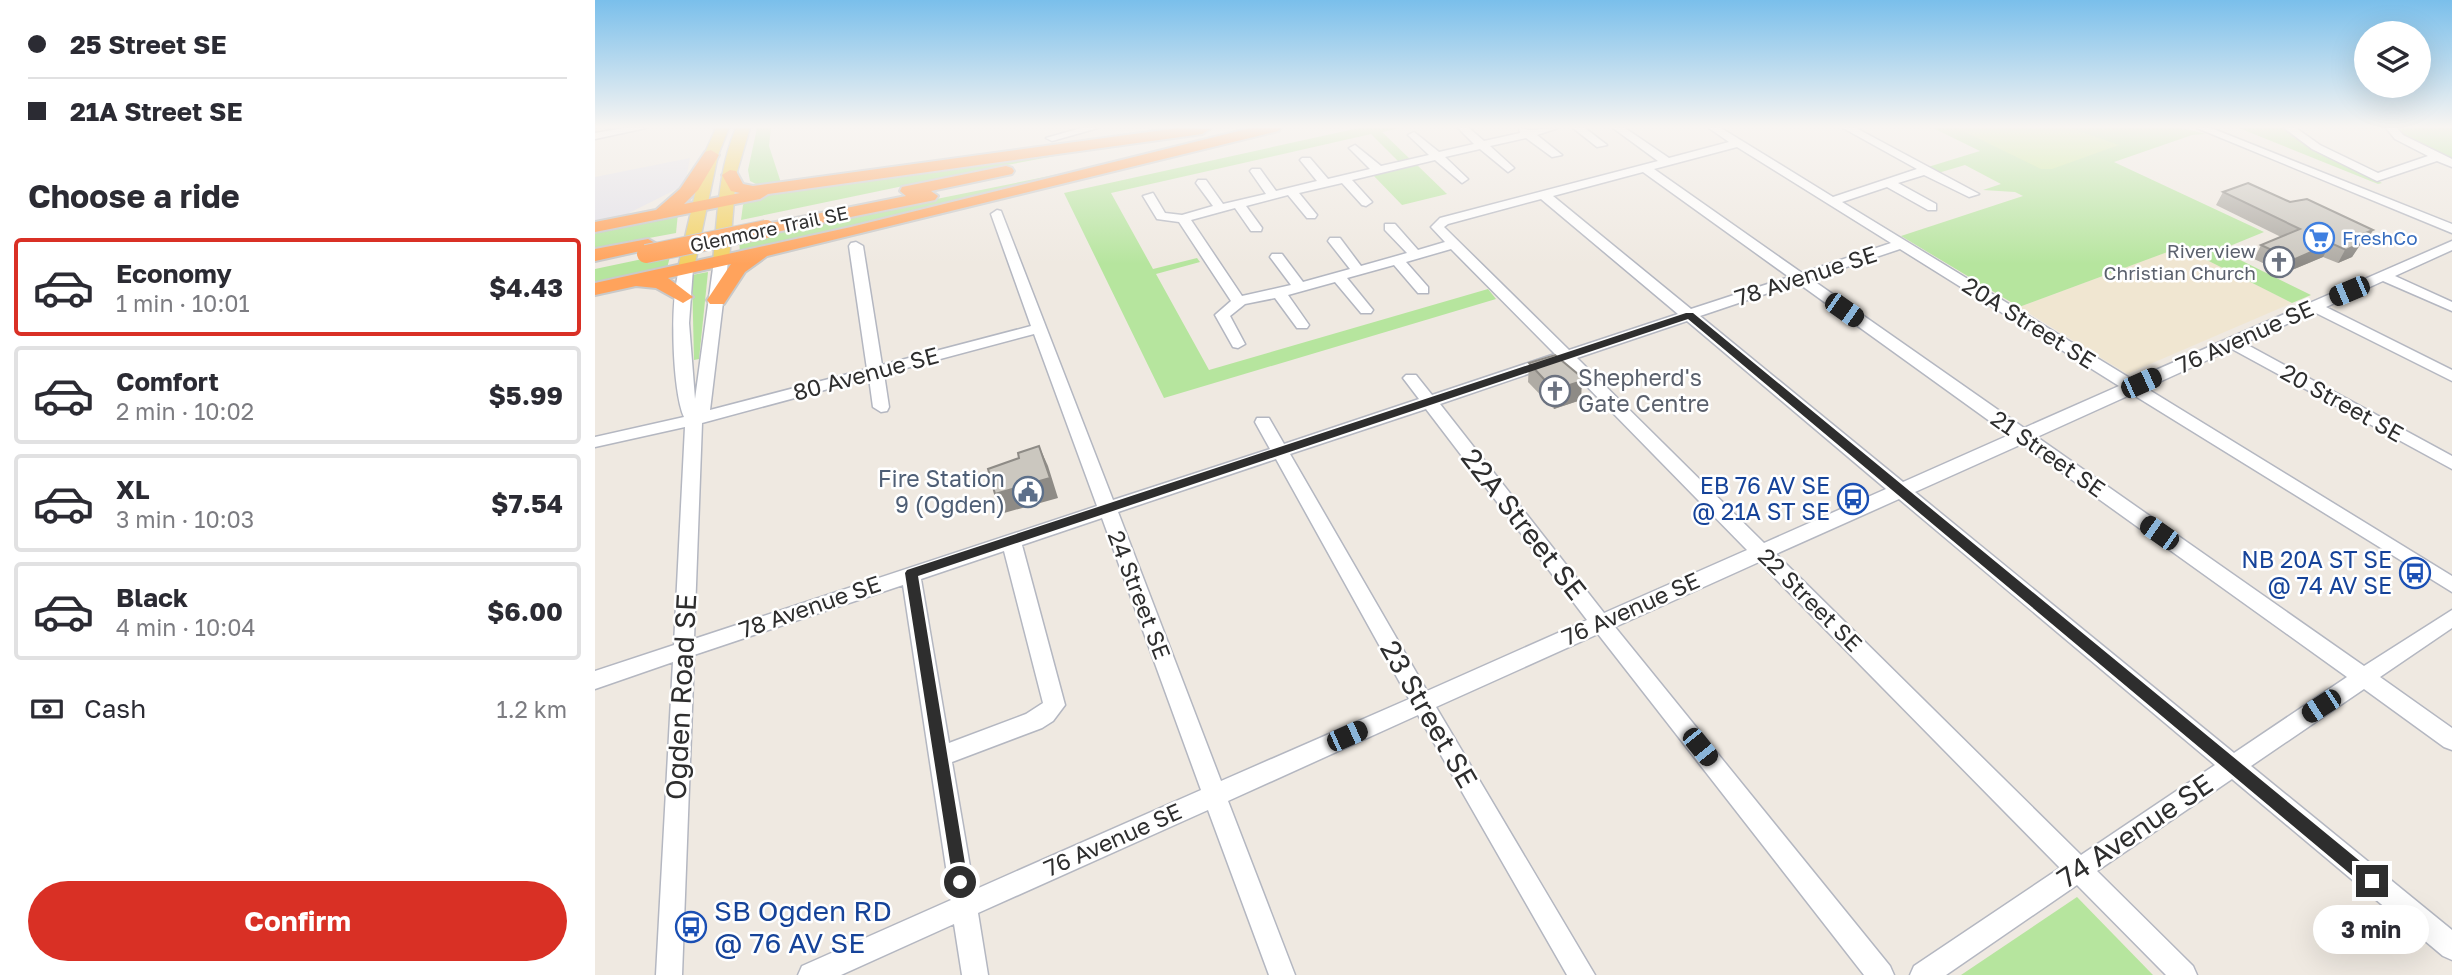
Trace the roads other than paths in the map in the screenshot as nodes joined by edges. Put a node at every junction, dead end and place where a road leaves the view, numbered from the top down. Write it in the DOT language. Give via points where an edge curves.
graph roads {
  1 [pos="700,174"];
  2 [pos="707,174"];
  3 [pos="874,174"];
  4 [pos="1007,174"];
  5 [pos="1035,174"];
  6 [pos="1082,174"];
  7 [pos="1258,174"];
  8 [pos="1317,174"];
  9 [pos="1363,174"];
  10 [pos="1456,174"];
  11 [pos="1624,174"];
  12 [pos="1653,174"];
  13 [pos="1788,174"];
  14 [pos="1918,174"];
  15 [pos="1933,174"];
  16 [pos="2315,174"];
  17 [pos="2334,174"];
  18 [pos="2370,174"];
  19 [pos="2387,174"];
  20 [pos="730,175"];
  21 [pos="863,175"];
  22 [pos="1344,178"];
  23 [pos="1462,179"];
  24 [pos="1202,183"];
  25 [pos="1325,183"];
  26 [pos="1891,184"];
  27 [pos="1291,191"];
  28 [pos="1973,194"];
  29 [pos="1273,195"];
  30 [pos="1544,195"];
  31 [pos="1149,196"];
  32 [pos="728,201"];
  33 [pos="1832,201"];
  34 [pos="1366,202"];
  35 [pos="1238,204"];
  36 [pos="2393,205"];
  37 [pos="700,206"];
  38 [pos="1932,207"];
  39 [pos="1220,208"];
  40 [pos="997,214"];
  41 [pos="1311,215"];
  42 [pos="1184,219"];
  43 [pos="630,220"];
  44 [pos="2452,221"];
  45 [pos="766,225"];
  46 [pos="595,227"];
  47 [pos="1390,227"];
  48 [pos="1256,228"];
  49 [pos="2452,229"];
  50 [pos="1335,241"];
  51 [pos="1454,244"];
  52 [pos="1902,244"];
  53 [pos="856,246"];
  54 [pos="2447,247"];
  55 [pos="647,249"];
  56 [pos="772,250"];
  57 [pos="595,254"];
  58 [pos="1416,255"];
  59 [pos="1277,257"];
  60 [pos="1397,260"];
  61 [pos="720,261"];
  62 [pos="595,265"];
  63 [pos="686,268"];
  64 [pos="1358,271"];
  65 [pos="1338,276"];
  66 [pos="2383,276"];
  67 [pos="1800,279"];
  68 [pos="622,282"];
  69 [pos="1300,287"];
  70 [pos="595,289"];
  71 [pos="1423,290"];
  72 [pos="1279,293"];
  73 [pos="683,297"];
  74 [pos="717,300"];
  75 [pos="1240,301"];
  76 [pos="2313,306"];
  77 [pos="2452,307"];
  78 [pos="1366,310"];
  79 [pos="1689,315"];
  80 [pos="1301,325"];
  81 [pos="1039,328"];
  82 [pos="2232,343"];
  83 [pos="1238,344"];
  84 [pos="1566,356"];
  85 [pos="875,372"];
  86 [pos="2452,376"];
  87 [pos="1411,378"];
  88 [pos="2132,387"];
  89 [pos="685,394"];
  90 [pos="1430,401"];
  91 [pos="881,407"];
  92 [pos="694,420"];
  93 [pos="1263,422"];
  94 [pos="2022,436"];
  95 [pos="624,437"];
  96 [pos="595,442"];
  97 [pos="1279,451"];
  98 [pos="2452,463"];
  99 [pos="1899,490"];
  100 [pos="1107,508"];
  101 [pos="1011,540"];
  102 [pos="1761,552"];
  103 [pos="911,573"];
  104 [pos="2452,585"];
  105 [pos="2452,618"];
  106 [pos="1600,623"];
  107 [pos="683,650"];
  108 [pos="2364,678"];
  109 [pos="595,680"];
  110 [pos="1422,702"];
  111 [pos="2452,740"];
  112 [pos="939,757"];
  113 [pos="2232,765"];
  114 [pos="1215,795"];
  115 [pos="2080,870"];
  116 [pos="964,907"];
  117 [pos="2452,947"];
  118 [pos="669,975"];
  119 [pos="811,975"];
  120 [pos="975,975"];
  121 [pos="1282,975"];
  122 [pos="1582,975"];
  123 [pos="1881,975"];
  124 [pos="1923,975"];
  125 [pos="2184,975"];
  1 -- 43 [label="highway" via="678,201"];
  2 -- 37 [label="main road"];
  3 -- 21 [label="highway"];
  4 -- 45 [label="highway, Glenmore Trail SE"];
  5 -- 45 [label="highway, Glenmore Trail SE"];
  6 -- 56 [label="highway"];
  7 -- 29 [label="street"];
  8 -- 25 [label="street"];
  9 -- 22 [label="street"];
  10 -- 23 [label="street"];
  11 -- 30 [label="street"];
  12 -- 67 [label="street, 21 Street SE"];
  13 -- 33 [label="street, 20A Street SE"];
  14 -- 26 [label="street"];
  15 -- 28 [label="street"];
  16 -- 36 [label="street"];
  17 -- 44 [label="street"];
  18 -- 19 [label="street" via="2377,177"];
  20 -- 21 [label="highway" via="737,187 753,191"];
  20 -- 32 [label="main road"];
  21 -- 32 [label="highway"];
  22 -- 25 [label="street"];
  22 -- 34 [label="street"];
  24 -- 39 [label="street"];
  25 -- 27 [label="street"];
  26 -- 33 [label="street"];
  26 -- 38 [label="street"];
  27 -- 29 [label="street"];
  27 -- 41 [label="street"];
  29 -- 35 [label="street"];
  30 -- 51 [label="street, 22 Street SE" via="1437,225"];
  30 -- 79 [label="street"];
  31 -- 42 [label="street" via="1161,216"];
  32 -- 37 [label="highway"];
  32 -- 61 [label="main road"];
  33 -- 52 [label="street, 20A Street SE"];
  35 -- 39 [label="street"];
  35 -- 48 [label="street"];
  36 -- 49 [label="street"];
  36 -- 54 [label="street" via="2445,233"];
  37 -- 43 [label="highway"];
  37 -- 63 [label="main road"];
  39 -- 42 [label="street"];
  40 -- 81 [label="street, 24 Street SE"];
  42 -- 75 [label="street"];
  43 -- 46 [label="highway"];
  45 -- 55 [label="highway, Glenmore Trail SE, bridge"];
  47 -- 58 [label="street"];
  50 -- 64 [label="street"];
  51 -- 58 [label="street"];
  51 -- 84 [label="street, 22 Street SE"];
  52 -- 67 [label="street, 78 Avenue SE"];
  52 -- 88 [label="street, 20A Street SE"];
  53 -- 85 [label="street"];
  54 -- 66 [label="street, 76 Avenue SE"];
  55 -- 57 [label="highway, Glenmore Trail SE"];
  55 -- 62 [label="highway, Glenmore Trail SE"];
  56 -- 61 [label="highway"];
  56 -- 74 [label="highway" via="737,268"];
  58 -- 60 [label="street"];
  59 -- 69 [label="street"];
  60 -- 64 [label="street"];
  60 -- 71 [label="street"];
  61 -- 63 [label="highway"];
  61 -- 74 [label="street, Ogden Road SE"];
  63 -- 68 [label="highway"];
  63 -- 73 [label="street, Ogden Road SE"];
  64 -- 65 [label="street"];
  65 -- 69 [label="street"];
  65 -- 78 [label="street"];
  66 -- 76 [label="street, 76 Avenue SE"];
  66 -- 77 [label="street"];
  67 -- 79 [label="street, 78 Avenue SE"];
  67 -- 94 [label="street, 21 Street SE"];
  68 -- 70 [label="highway"];
  68 -- 73 [label="highway" via="661,282"];
  69 -- 72 [label="street"];
  72 -- 75 [label="street"];
  72 -- 80 [label="street"];
  73 -- 89 [label="street, Ogden Road SE"];
  74 -- 92 [label="street, Ogden Road SE" via="702,410"];
  75 -- 83 [label="street" via="1222,315"];
  76 -- 82 [label="street, 76 Avenue SE"];
  76 -- 86 [label="street"];
  79 -- 84 [label="street, 78 Avenue SE"];
  79 -- 99 [label="street"];
  81 -- 85 [label="street, 80 Avenue SE"];
  81 -- 100 [label="street, 24 Street SE"];
  82 -- 88 [label="street, 76 Avenue SE"];
  82 -- 98 [label="street, 20 Street SE"];
  84 -- 90 [label="street, 78 Avenue SE"];
  84 -- 102 [label="street, 22 Street SE"];
  85 -- 91 [label="street"];
  85 -- 92 [label="street, 80 Avenue SE"];
  87 -- 90 [label="street, 22A Street SE"];
  88 -- 94 [label="street, 76 Avenue SE"];
  88 -- 104 [label="street, 20A Street SE"];
  89 -- 92 [label="street, Ogden Road SE"];
  89 -- 95 [label="street" via="668,415"];
  90 -- 97 [label="street, 78 Avenue SE"];
  90 -- 106 [label="street, 22A Street SE"];
  92 -- 95 [label="street, 80 Avenue SE"];
  92 -- 107 [label="street, Ogden Road SE"];
  93 -- 97 [label="street, 23 Street SE"];
  94 -- 99 [label="street, 76 Avenue SE"];
  94 -- 108 [label="street, 21 Street SE"];
  95 -- 96 [label="street"];
  97 -- 100 [label="street, 78 Avenue SE"];
  97 -- 110 [label="street, 23 Street SE"];
  99 -- 102 [label="street, 76 Avenue SE"];
  99 -- 113 [label="street"];
  100 -- 101 [label="street, 78 Avenue SE"];
  100 -- 114 [label="street, 24 Street SE"];
  101 -- 103 [label="street, 78 Avenue SE"];
  101 -- 112 [label="street" via="1055,701 1049,712 1034,722"];
  102 -- 106 [label="street, 76 Avenue SE"];
  102 -- 115 [label="street, 22 Street SE"];
  103 -- 107 [label="street, 78 Avenue SE"];
  103 -- 112 [label="street"];
  105 -- 108 [label="street, 74 Avenue SE"];
  106 -- 110 [label="street, 76 Avenue SE"];
  106 -- 123 [label="street, 22A Street SE"];
  107 -- 109 [label="street, 78 Avenue SE"];
  107 -- 118 [label="street, Ogden Road SE"];
  108 -- 111 [label="street, 21 Street SE"];
  108 -- 113 [label="street, 74 Avenue SE"];
  110 -- 114 [label="street, 76 Avenue SE"];
  110 -- 122 [label="street, 23 Street SE"];
  112 -- 116 [label="street"];
  113 -- 115 [label="street, 74 Avenue SE"];
  113 -- 117 [label="street"];
  114 -- 116 [label="street, 76 Avenue SE"];
  114 -- 121 [label="street, 24 Street SE"];
  115 -- 124 [label="street, 74 Avenue SE"];
  115 -- 125 [label="street, 22 Street SE"];
  116 -- 119 [label="street, 76 Avenue SE"];
  116 -- 120 [label="street"];
}
